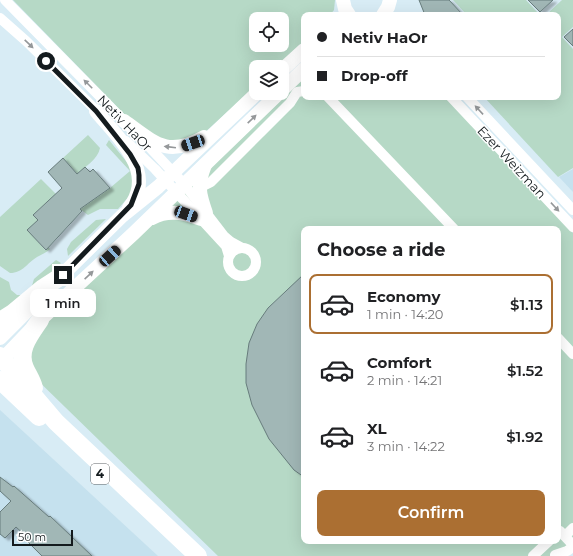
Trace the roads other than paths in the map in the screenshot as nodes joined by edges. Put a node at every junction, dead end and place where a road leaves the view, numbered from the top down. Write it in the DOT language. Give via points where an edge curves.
graph roads {
  1 [pos="4,0"];
  2 [pos="0,8"];
  3 [pos="0,18"];
  4 [pos="301,53"];
  5 [pos="289,64"];
  6 [pos="301,72"];
  7 [pos="289,83"];
  8 [pos="301,91"];
  9 [pos="249,100"];
  10 [pos="272,100"];
  11 [pos="331,100"];
  12 [pos="454,100"];
  13 [pos="470,100"];
  14 [pos="96,111"];
  15 [pos="229,119"];
  16 [pos="124,121"];
  17 [pos="206,164"];
  18 [pos="169,177"];
  19 [pos="180,188"];
  20 [pos="199,188"];
  21 [pos="573,210"];
  22 [pos="122,216"];
  23 [pos="203,216"];
  24 [pos="148,220"];
  25 [pos="451,226"];
  26 [pos="573,227"];
  27 [pos="242,248"];
  28 [pos="229,256"];
  29 [pos="63,275"];
  30 [pos="40,320"];
  31 [pos="0,321"];
  32 [pos="0,338"];
  33 [pos="561,341"];
  34 [pos="573,354"];
  35 [pos="1,359"];
  36 [pos="0,380"];
  37 [pos="7,393"];
  38 [pos="37,400"];
  39 [pos="573,528"];
  40 [pos="561,534"];
  41 [pos="546,544"];
  42 [pos="573,546"];
  43 [pos="184,556"];
  44 [pos="198,556"];
  45 [pos="533,556"];
  46 [pos="555,556"];
  1 -- 2 [label="street"];
  16 -- 1 [label="street, Netiv HaOr, one-way"];
  3 -- 14 [label="street, Netiv HaOr, one-way"];
  4 -- 5 [label="main road"];
  6 -- 7 [label="main road"];
  8 -- 20 [label="street" via="297,92 290,103 211,182"];
  9 -- 15 [label="main road"];
  17 -- 10 [label="main road, one-way"];
  11 -- 25 [label="street"];
  12 -- 26 [label="street, Ezer Weizman, one-way"];
  21 -- 13 [label="street, Ezer Weizman, one-way"];
  14 -- 18 [label="street, Netiv HaOr"];
  14 -- 22 [label="main road" via="138,168 139,184 136,195"];
  15 -- 16 [label="main road, one-way" via="193,143 170,148 153,141"];
  15 -- 18 [label="main road"];
  16 -- 18 [label="street, Netiv HaOr"];
  17 -- 19 [label="main road"];
  17 -- 20 [label="main road"];
  18 -- 19 [label="street, Netiv HaOr"];
  18 -- 22 [label="main road"];
  19 -- 23 [label="street, Netiv HaOr"];
  19 -- 24 [label="main road"];
  20 -- 23 [label="main road"];
  22 -- 29 [label="main road"];
  23 -- 24 [label="main road" via="176,212 159,214"];
  23 -- 27 [label="street, Netiv HaOr" via="231,242"];
  23 -- 28 [label="street, Netiv HaOr" via="226,246"];
  30 -- 24 [label="main road, one-way"];
  27 -- 28 [label="street" via="236,249"];
  27 -- 28 [label="street" via="251,251 255,257 255,267 250,273 241,276 232,272 228,263"];
  29 -- 31 [label="highway"];
  29 -- 32 [label="main road"];
  30 -- 35 [label="main road"];
  30 -- 38 [label="highway" via="26,341 22,356 25,368 32,378"];
  33 -- 34 [label="street"];
  35 -- 38 [label="highway, 4"];
  36 -- 37 [label="highway, 4"];
  37 -- 43 [label="highway, 4" via="118,491"];
  38 -- 44 [label="highway, 4" via="56,422"];
  39 -- 40 [label="street"];
  40 -- 42 [label="street"];
  41 -- 45 [label="street"];
  42 -- 46 [label="street"];
}
